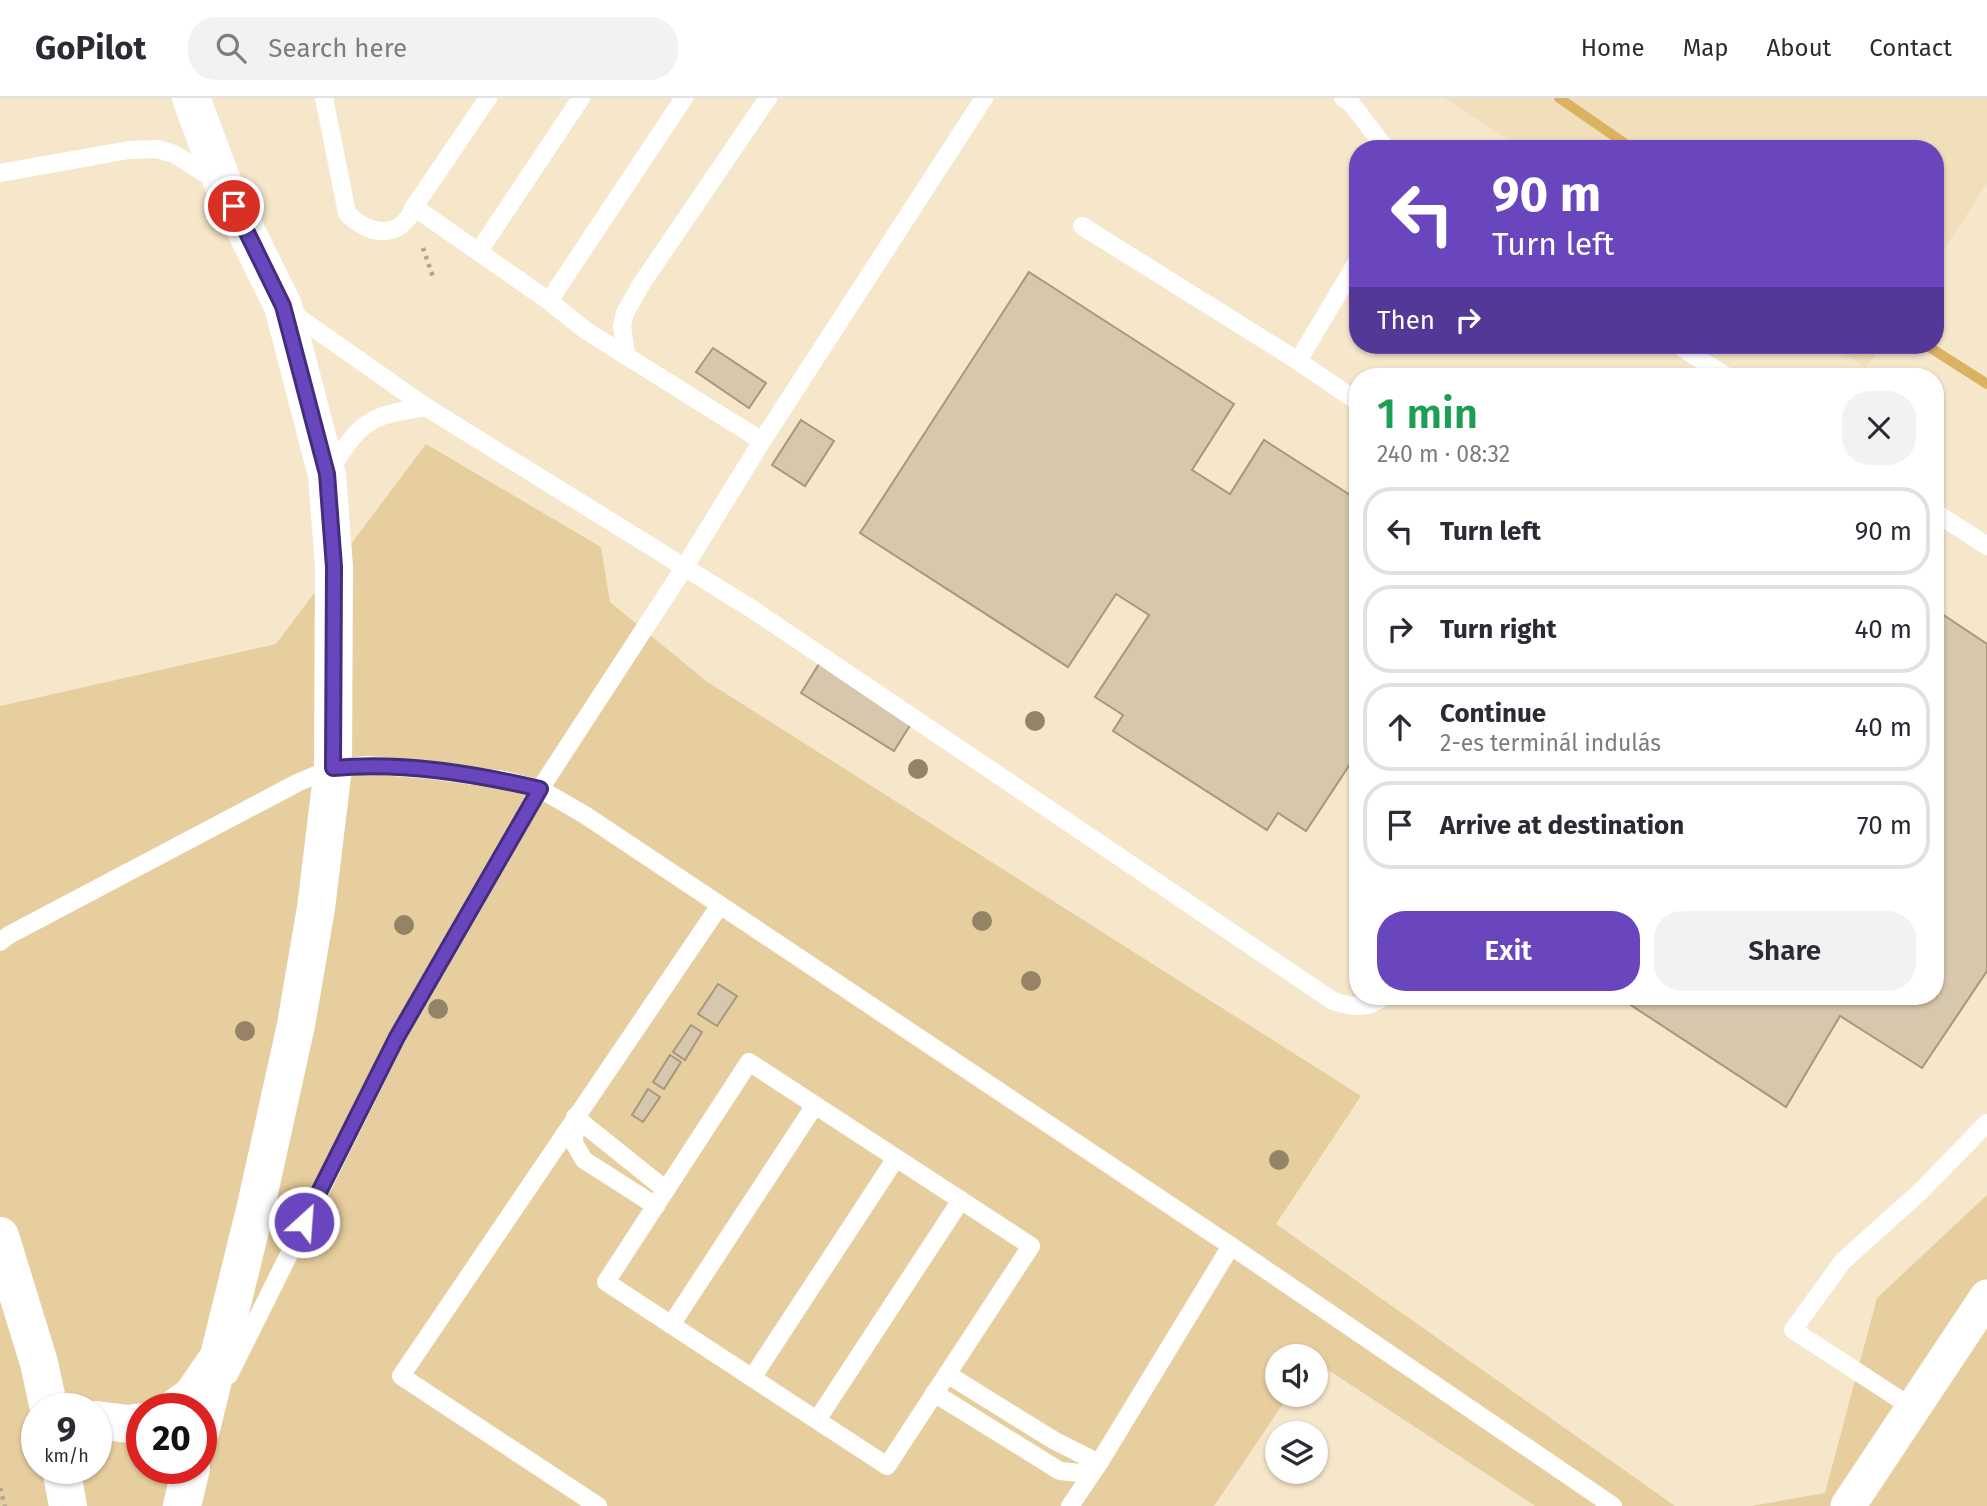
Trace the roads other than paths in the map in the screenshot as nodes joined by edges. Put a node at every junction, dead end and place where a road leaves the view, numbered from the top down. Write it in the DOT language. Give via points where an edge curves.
graph roads {
  1 [pos="191,98"];
  2 [pos="324,98"];
  3 [pos="488,98"];
  4 [pos="581,98"];
  5 [pos="684,98"];
  6 [pos="768,98"];
  7 [pos="984,98"];
  8 [pos="1343,98"];
  9 [pos="1379,140"];
  10 [pos="0,173"];
  11 [pos="223,184"];
  12 [pos="414,207"];
  13 [pos="1082,226"];
  14 [pos="479,251"];
  15 [pos="1349,275"];
  16 [pos="549,301"];
  17 [pos="283,306"];
  18 [pos="1692,354"];
  19 [pos="626,355"];
  20 [pos="1298,361"];
  21 [pos="1714,368"];
  22 [pos="1349,396"];
  23 [pos="426,407"];
  24 [pos="762,441"];
  25 [pos="327,474"];
  26 [pos="1944,518"];
  27 [pos="1987,546"];
  28 [pos="684,568"];
  29 [pos="333,768"];
  30 [pos="540,789"];
  31 [pos="720,905"];
  32 [pos="0,942"];
  33 [pos="1370,1005"];
  34 [pos="815,1105"];
  35 [pos="575,1117"];
  36 [pos="1987,1123"];
  37 [pos="896,1158"];
  38 [pos="666,1190"];
  39 [pos="961,1200"];
  40 [pos="656,1206"];
  41 [pos="0,1236"];
  42 [pos="1231,1246"];
  43 [pos="1987,1297"];
  44 [pos="671,1325"];
  45 [pos="222,1350"];
  46 [pos="39,1363"];
  47 [pos="947,1374"];
  48 [pos="752,1378"];
  49 [pos="46,1393"];
  50 [pos="61,1393"];
  51 [pos="194,1393"];
  52 [pos="211,1393"];
  53 [pos="934,1393"];
  54 [pos="217,1398"];
  55 [pos="1913,1408"];
  56 [pos="817,1420"];
  57 [pos="1099,1463"];
  58 [pos="64,1484"];
  59 [pos="187,1484"];
  60 [pos="68,1506"];
  61 [pos="182,1506"];
  62 [pos="598,1506"];
  63 [pos="1070,1506"];
  64 [pos="1613,1506"];
  65 [pos="1848,1506"];
  1 -- 11 [label="street"];
  2 -- 12 [label="lane" via="347,213 358,225 379,231 397,229 408,221"];
  3 -- 12 [label="lane"];
  4 -- 14 [label="lane"];
  5 -- 16 [label="lane"];
  6 -- 19 [label="lane" via="625,313"];
  7 -- 24 [label="lane"];
  8 -- 9 [label="lane"];
  10 -- 11 [label="lane" via="158,149"];
  11 -- 17 [label="street"];
  12 -- 14 [label="lane"];
  13 -- 20 [label="lane"];
  14 -- 16 [label="lane"];
  15 -- 20 [label="lane"];
  16 -- 19 [label="lane"];
  17 -- 23 [label="lane"];
  17 -- 25 [label="street"];
  18 -- 21 [label="lane"];
  19 -- 24 [label="lane"];
  20 -- 22 [label="lane"];
  23 -- 25 [label="lane" via="389,413 365,424 352,435"];
  23 -- 28 [label="lane"];
  24 -- 28 [label="lane"];
  25 -- 29 [label="street" via="334,567"];
  26 -- 27 [label="lane"];
  28 -- 30 [label="lane"];
  28 -- 33 [label="lane" via="752,609 1333,1001 1350,1007"];
  29 -- 30 [label="lane" via="367,765 431,770"];
  29 -- 32 [label="lane" via="287,788"];
  29 -- 45 [label="street" via="296,1025"];
  30 -- 31 [label="lane"];
  30 -- 54 [label="lane" via="397,1037"];
  31 -- 35 [label="lane"];
  31 -- 42 [label="lane"];
  34 -- 37 [label="lane"];
  34 -- 38 [label="lane" via="749,1062"];
  34 -- 44 [label="lane"];
  35 -- 38 [label="lane"];
  35 -- 40 [label="lane" via="574,1143 584,1160"];
  35 -- 62 [label="lane" via="401,1376"];
  36 -- 55 [label="lane" via="1843,1261 1793,1330"];
  37 -- 39 [label="lane"];
  37 -- 48 [label="lane"];
  38 -- 40 [label="lane"];
  39 -- 47 [label="lane" via="1031,1246"];
  39 -- 56 [label="lane"];
  40 -- 44 [label="lane" via="606,1282"];
  41 -- 46 [label="street"];
  42 -- 57 [label="lane"];
  42 -- 64 [label="lane"];
  43 -- 55 [label="street"];
  44 -- 48 [label="lane"];
  45 -- 51 [label="street"];
  45 -- 52 [label="street"];
  46 -- 49 [label="street"];
  46 -- 50 [label="street"];
  47 -- 53 [label="lane"];
  47 -- 57 [label="lane"];
  48 -- 56 [label="lane"];
  53 -- 56 [label="lane" via="887,1465"];
  53 -- 57 [label="lane" via="1060,1471 1080,1473"];
  55 -- 65 [label="street"];
  57 -- 63 [label="lane"];
  58 -- 60 [label="street"];
  59 -- 61 [label="street"];
}
